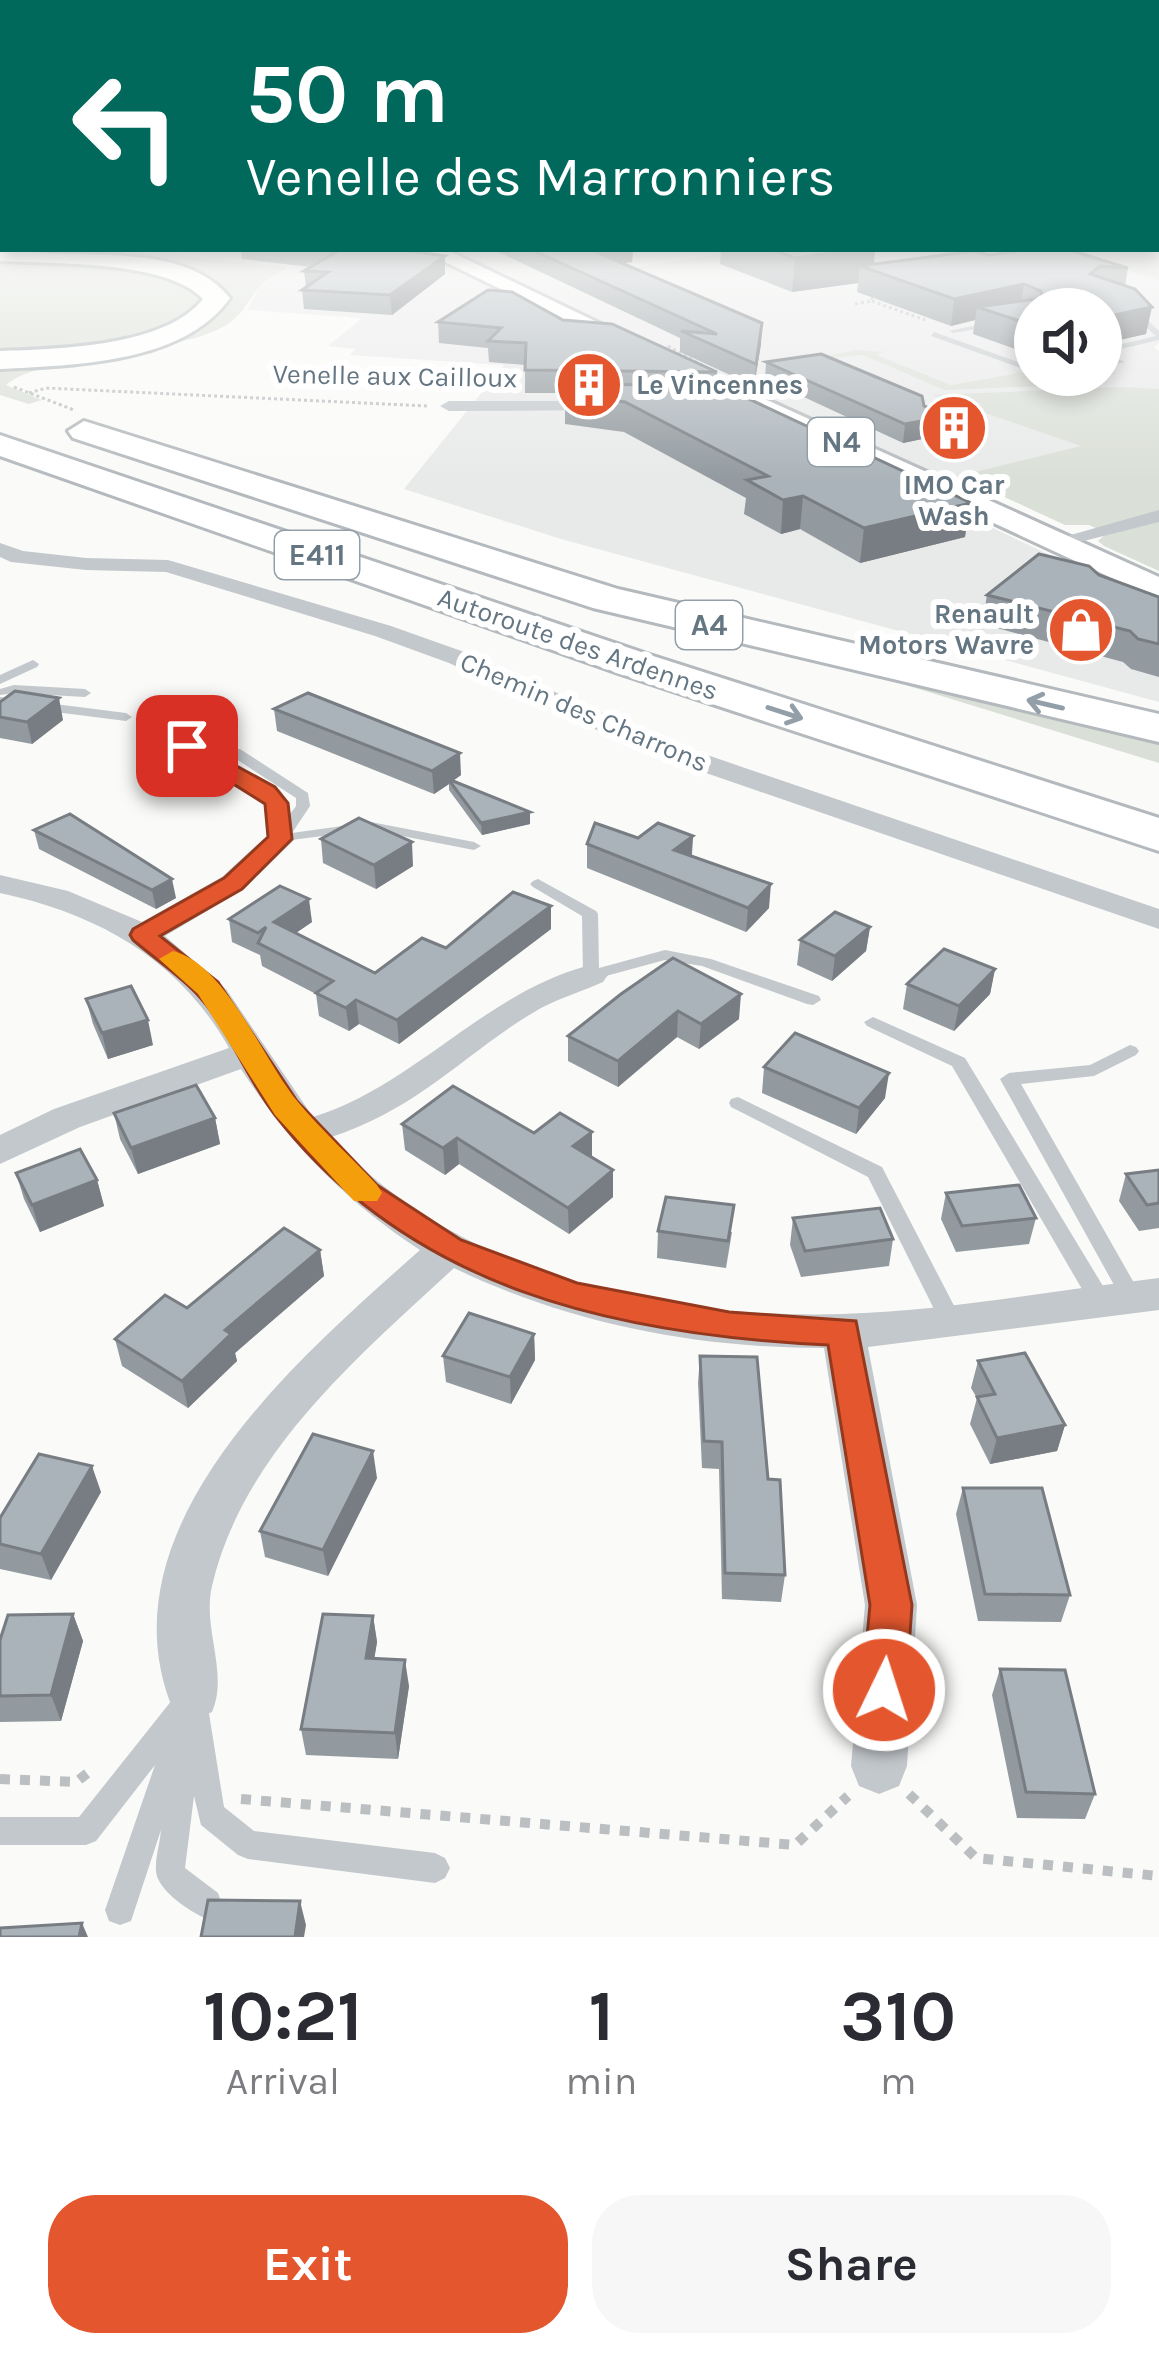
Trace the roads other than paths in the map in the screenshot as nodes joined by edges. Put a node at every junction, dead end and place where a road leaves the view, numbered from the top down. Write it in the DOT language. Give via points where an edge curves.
graph roads {
  1 [pos="215,301"];
  2 [pos="546,301"];
  3 [pos="1126,307"];
  4 [pos="1006,321"];
  5 [pos="952,331"];
  6 [pos="934,334"];
  7 [pos="1159,337"];
  8 [pos="1122,347"];
  9 [pos="672,357"];
  10 [pos="1014,363"];
  11 [pos="708,377"];
  12 [pos="22,397"];
  13 [pos="449,406"];
  14 [pos="640,406"];
  15 [pos="926,418"];
  16 [pos="977,440"];
  17 [pos="0,445"];
  18 [pos="0,485"];
  19 [pos="1159,516"];
  20 [pos="1056,542"];
  21 [pos="0,550"];
  22 [pos="1159,590"];
  23 [pos="33,664"];
  24 [pos="634,664"];
  25 [pos="0,680"];
  26 [pos="85,693"];
  27 [pos="0,697"];
  28 [pos="126,717"];
  29 [pos="198,721"];
  30 [pos="1159,728"];
  31 [pos="235,752"];
  32 [pos="1159,793"];
  33 [pos="1159,835"];
  34 [pos="280,839"];
  35 [pos="473,846"];
  36 [pos="0,884"];
  37 [pos="538,884"];
  38 [pos="1159,920"];
  39 [pos="143,935"];
  40 [pos="591,975"];
  41 [pos="813,1000"];
  42 [pos="873,1022"];
  43 [pos="1130,1051"];
  44 [pos="250,1053"];
  45 [pos="738,1103"];
  46 [pos="306,1132"];
  47 [pos="0,1151"];
  48 [pos="449,1249"];
  49 [pos="1130,1298"];
  50 [pos="951,1321"];
  51 [pos="843,1331"];
  52 [pos="193,1694"];
  53 [pos="879,1766"];
  54 [pos="0,1831"];
  55 [pos="435,1868"];
  56 [pos="207,1904"];
  57 [pos="120,1910"];
  1 -- 12 [label="highway" via="194,322"];
  2 -- 9 [label="main road"];
  3 -- 7 [label="lane" via="1147,314 1137,315"];
  4 -- 5 [label="lane"];
  6 -- 10 [label="lane"];
  7 -- 8 [label="lane"];
  11 -- 20 [label="main road, N4"];
  30 -- 12 [label="highway, A4, one-way" via="608,599"];
  12 -- 32 [label="highway, Autoroute des Ardennes / E411" via="399,553"];
  13 -- 14 [label="street, Venelle aux Cailloux"];
  15 -- 16 [label="lane"];
  17 -- 24 [label="highway, Autoroute des Ardennes / E411"];
  18 -- 24 [label="highway" via="551,656"];
  19 -- 20 [label="street"];
  20 -- 22 [label="main road, N4"];
  21 -- 38 [label="street, Chemin des Charrons" via="168,566 383,632 657,747"];
  23 -- 25 [label="lane"];
  24 -- 33 [label="highway, Autoroute des Ardennes / E411, one-way"];
  26 -- 27 [label="lane" via="14,688"];
  27 -- 28 [label="lane"];
  29 -- 34 [label="lane" via="187,746 266,792 277,803"];
  31 -- 34 [label="lane" via="302,796"];
  34 -- 35 [label="lane" via="371,826"];
  34 -- 39 [label="street" via="233,883"];
  36 -- 39 [label="street"];
  37 -- 40 [label="lane" via="590,914"];
  39 -- 44 [label="street" via="208,988"];
  40 -- 41 [label="lane" via="665,955"];
  40 -- 46 [label="street" via="529,1001 404,1089"];
  42 -- 49 [label="lane" via="959,1062"];
  43 -- 49 [label="lane" via="1094,1070 1009,1079"];
  44 -- 46 [label="street"];
  44 -- 47 [label="street" via="67,1118"];
  45 -- 50 [label="lane" via="875,1172"];
  46 -- 48 [label="street" via="366,1193"];
  48 -- 51 [label="street" via="616,1307 729,1326"];
  48 -- 52 [label="street" via="281,1412 236,1467 188,1576"];
  49 -- 50 [label="street"];
  50 -- 51 [label="street"];
  51 -- 53 [label="street" via="891,1605"];
  52 -- 54 [label="lane" via="86,1831"];
  52 -- 55 [label="lane" via="211,1814 248,1845"];
  52 -- 56 [label="lane" via="170,1874"];
  52 -- 57 [label="lane"];
}
